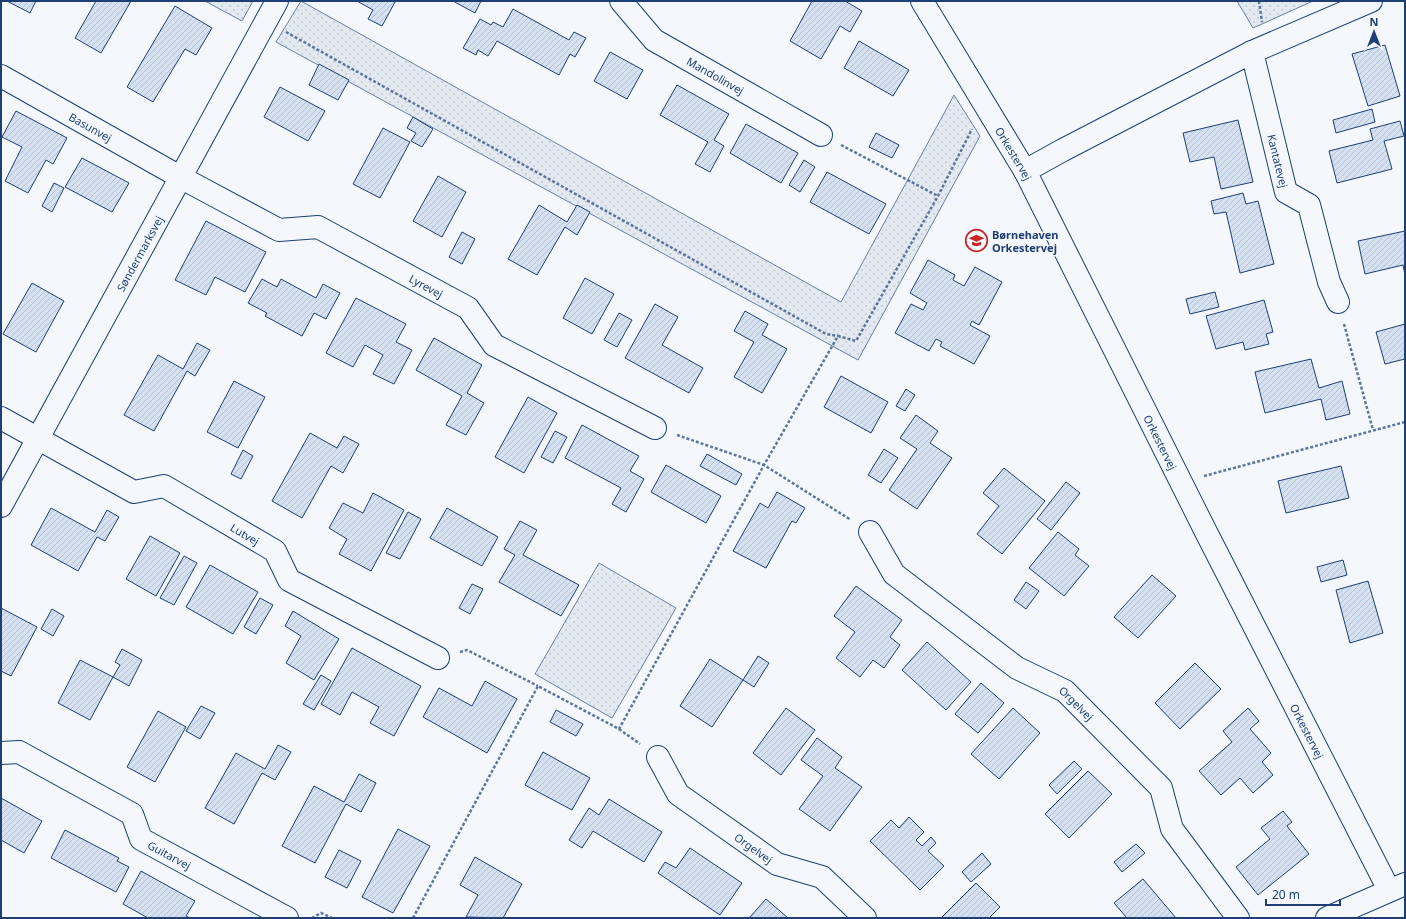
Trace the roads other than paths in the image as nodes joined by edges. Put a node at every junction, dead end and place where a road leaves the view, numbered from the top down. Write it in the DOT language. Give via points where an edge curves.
graph roads {
  1 [pos="621,1"];
  2 [pos="922,1"];
  3 [pos="1371,1"];
  4 [pos="273,7"];
  5 [pos="1252,52"];
  6 [pos="1,76"];
  7 [pos="822,135"];
  8 [pos="1025,171"];
  9 [pos="180,177"];
  10 [pos="1338,302"];
  11 [pos="1,418"];
  12 [pos="656,428"];
  13 [pos="38,440"];
  14 [pos="1,506"];
  15 [pos="870,532"];
  16 [pos="438,658"];
  17 [pos="1,754"];
  18 [pos="658,757"];
  19 [pos="1397,887"];
  20 [pos="287,918"];
  21 [pos="865,918"];
  22 [pos="1238,918"];
  23 [pos="1327,918"];
  1 -- 7 [label="street, Mandolinvej" via="654,40"];
  2 -- 8 [label="street, Orkestervej"];
  3 -- 5 [label="street"];
  4 -- 9 [label="street, Søndermarksvej"];
  5 -- 8 [label="street"];
  5 -- 10 [label="street, Kantatevej" via="1286,192 1310,205 1329,282"];
  6 -- 9 [label="street, Basunvej"];
  8 -- 19 [label="street, Orkestervej" via="1182,482"];
  9 -- 12 [label="street, Lyrevej" via="279,230 318,227 468,308 494,345"];
  9 -- 13 [label="street, Søndermarksvej"];
  11 -- 13 [label="street, Lutvej"];
  13 -- 14 [label="street, Søndermarksvej"];
  13 -- 16 [label="street, Lutvej" via="134,492 164,486 275,551 289,580"];
  15 -- 22 [label="street, Orgelvej" via="894,574 1017,668 1065,691 1161,788 1172,829"];
  17 -- 20 [label="street, Guitarvej" via="18,752 132,814 141,839"];
  18 -- 21 [label="street, Orgelvej" via="678,794 778,864 822,877"];
  19 -- 23 [label="street"];
}
